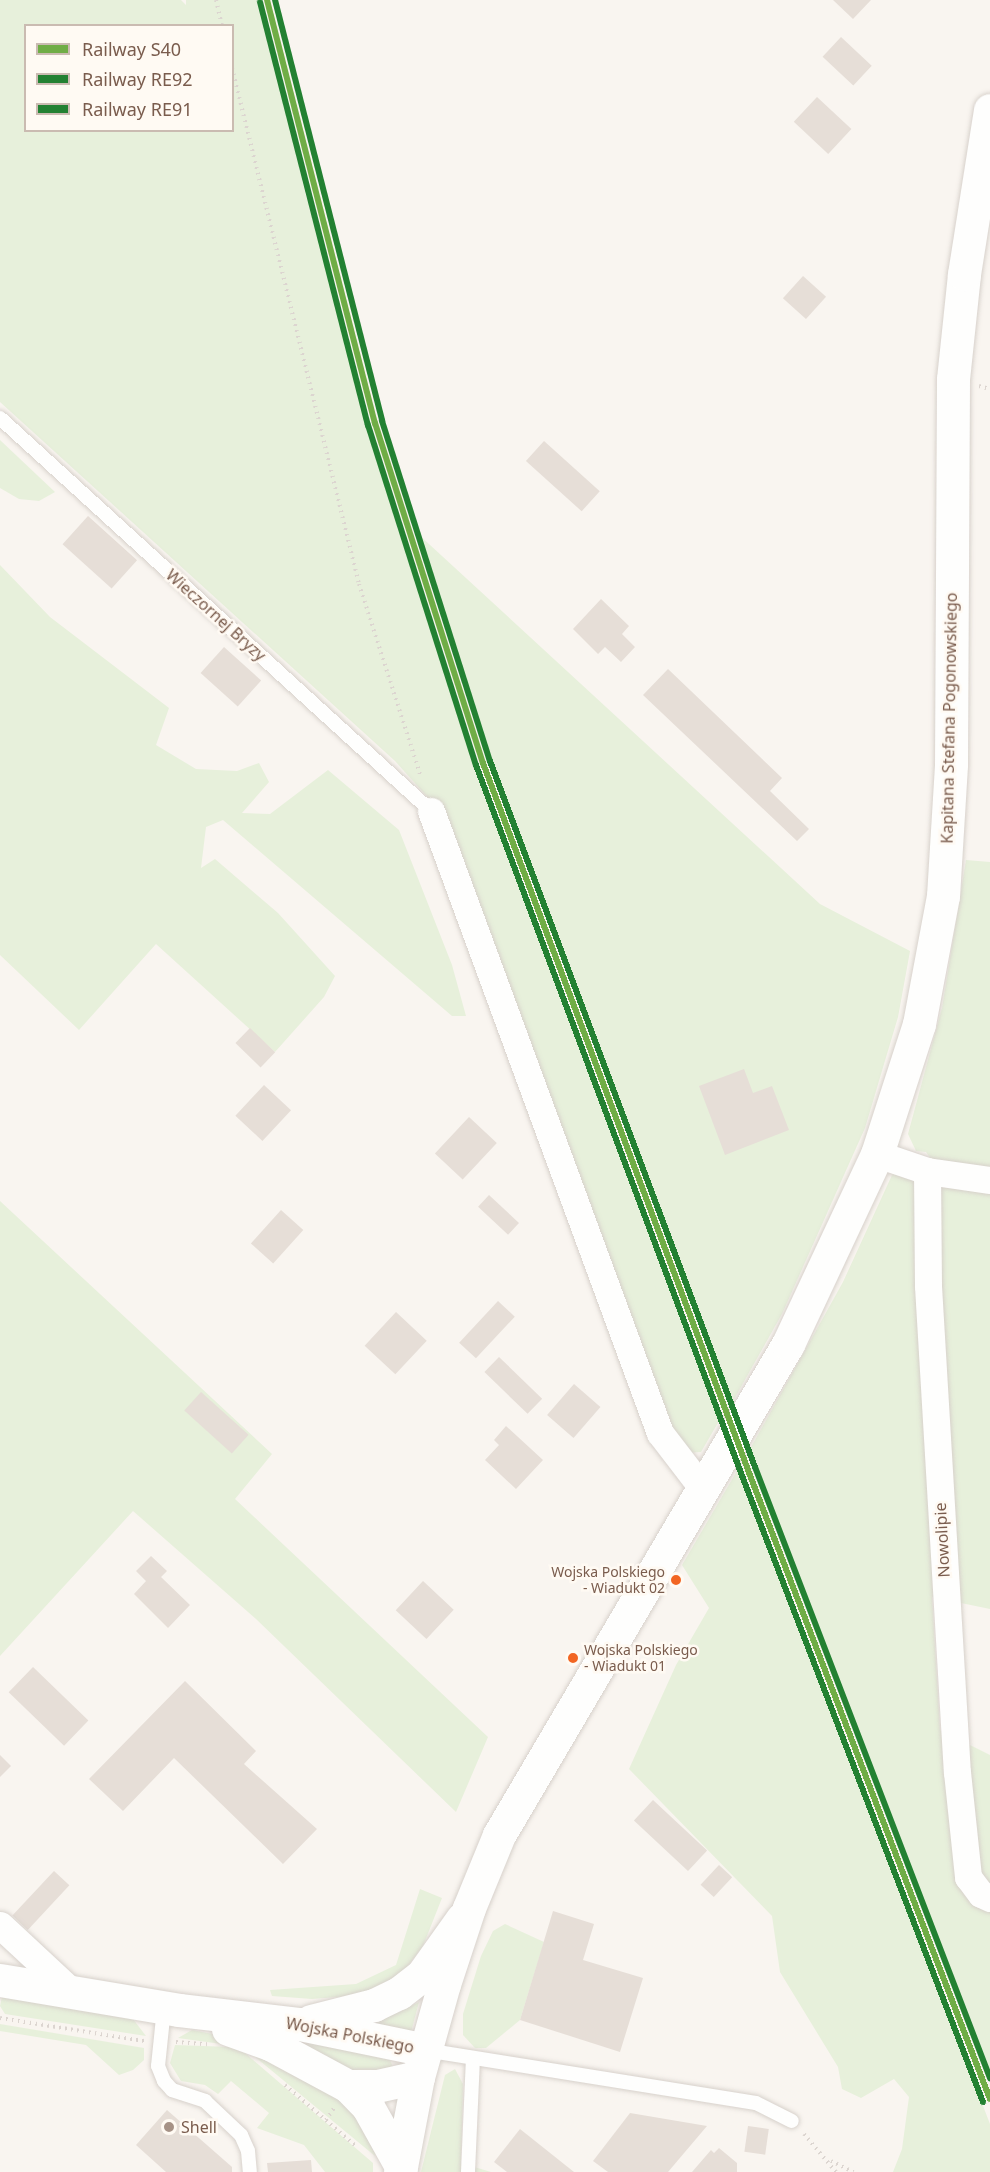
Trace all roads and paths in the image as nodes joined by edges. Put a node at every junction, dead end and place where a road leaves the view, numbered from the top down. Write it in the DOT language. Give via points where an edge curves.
graph roads {
  1 [pos="216,0"];
  2 [pos="222,24"];
  3 [pos="234,76"];
  4 [pos="990,110"];
  5 [pos="0,418"];
  6 [pos="431,811"];
  7 [pos="877,1154"];
  8 [pos="927,1171"];
  9 [pos="990,1180"];
  10 [pos="703,1489"];
  11 [pos="990,1898"];
  12 [pos="469,1908"];
  13 [pos="0,1925"];
  14 [pos="0,1980"];
  15 [pos="72,1992"];
  16 [pos="164,2008"];
  17 [pos="0,2018"];
  18 [pos="300,2024"];
  19 [pos="159,2042"];
  20 [pos="216,2044"];
  21 [pos="473,2058"];
  22 [pos="422,2063"];
  23 [pos="280,2081"];
  24 [pos="348,2086"];
  25 [pos="792,2121"];
  26 [pos="830,2160"];
  27 [pos="400,2169"];
  28 [pos="250,2172"];
  29 [pos="468,2172"];
  30 [pos="836,2172"];
  31 [pos="854,2172"];
  1 -- 2 [label="path"];
  3 -- 6 [label="path" via="359,584"];
  4 -- 7 [label="main road, Kapitana Stefana Pogonowskiego" via="964,274 953,379 951,764 943,896 919,1024"];
  5 -- 6 [label="lane, Wieczornej Bryzy"];
  6 -- 10 [label="street" via="660,1433"];
  7 -- 8 [label="street"];
  7 -- 10 [label="main road, Kapitana Stefana Pogonowskiego" via="788,1344"];
  8 -- 9 [label="street"];
  8 -- 11 [label="street, Nowolipie" via="928,1286 956,1760 969,1877 981,1894"];
  10 -- 12 [label="main road, Wojska Polskiego" via="499,1835"];
  12 -- 18 [label="main road" via="422,1975 399,1993 374,2005"];
  12 -- 22 [label="main road, Wojska Polskiego"];
  13 -- 15 [label="street"];
  14 -- 15 [label="main road, Wojska Polskiego"];
  15 -- 16 [label="main road, Wojska Polskiego"];
  16 -- 18 [label="main road, Wojska Polskiego"];
  16 -- 19 [label="lane"];
  16 -- 24 [label="main road" via="270,2044"];
  17 -- 19 [label="path"];
  18 -- 22 [label="main road, Wojska Polskiego"];
  19 -- 20 [label="path"];
  19 -- 28 [label="lane" via="158,2066 164,2081 172,2090 205,2101 241,2135 248,2151"];
  21 -- 22 [label="lane"];
  21 -- 25 [label="lane" via="756,2103"];
  21 -- 29 [label="lane"];
  22 -- 24 [label="main road" via="377,2086"];
  22 -- 27 [label="main road"];
  23 -- 27 [label="path" via="374,2161"];
  24 -- 27 [label="main road" via="368,2107"];
  25 -- 26 [label="path"];
  26 -- 30 [label="path"];
  26 -- 31 [label="path"];
}
